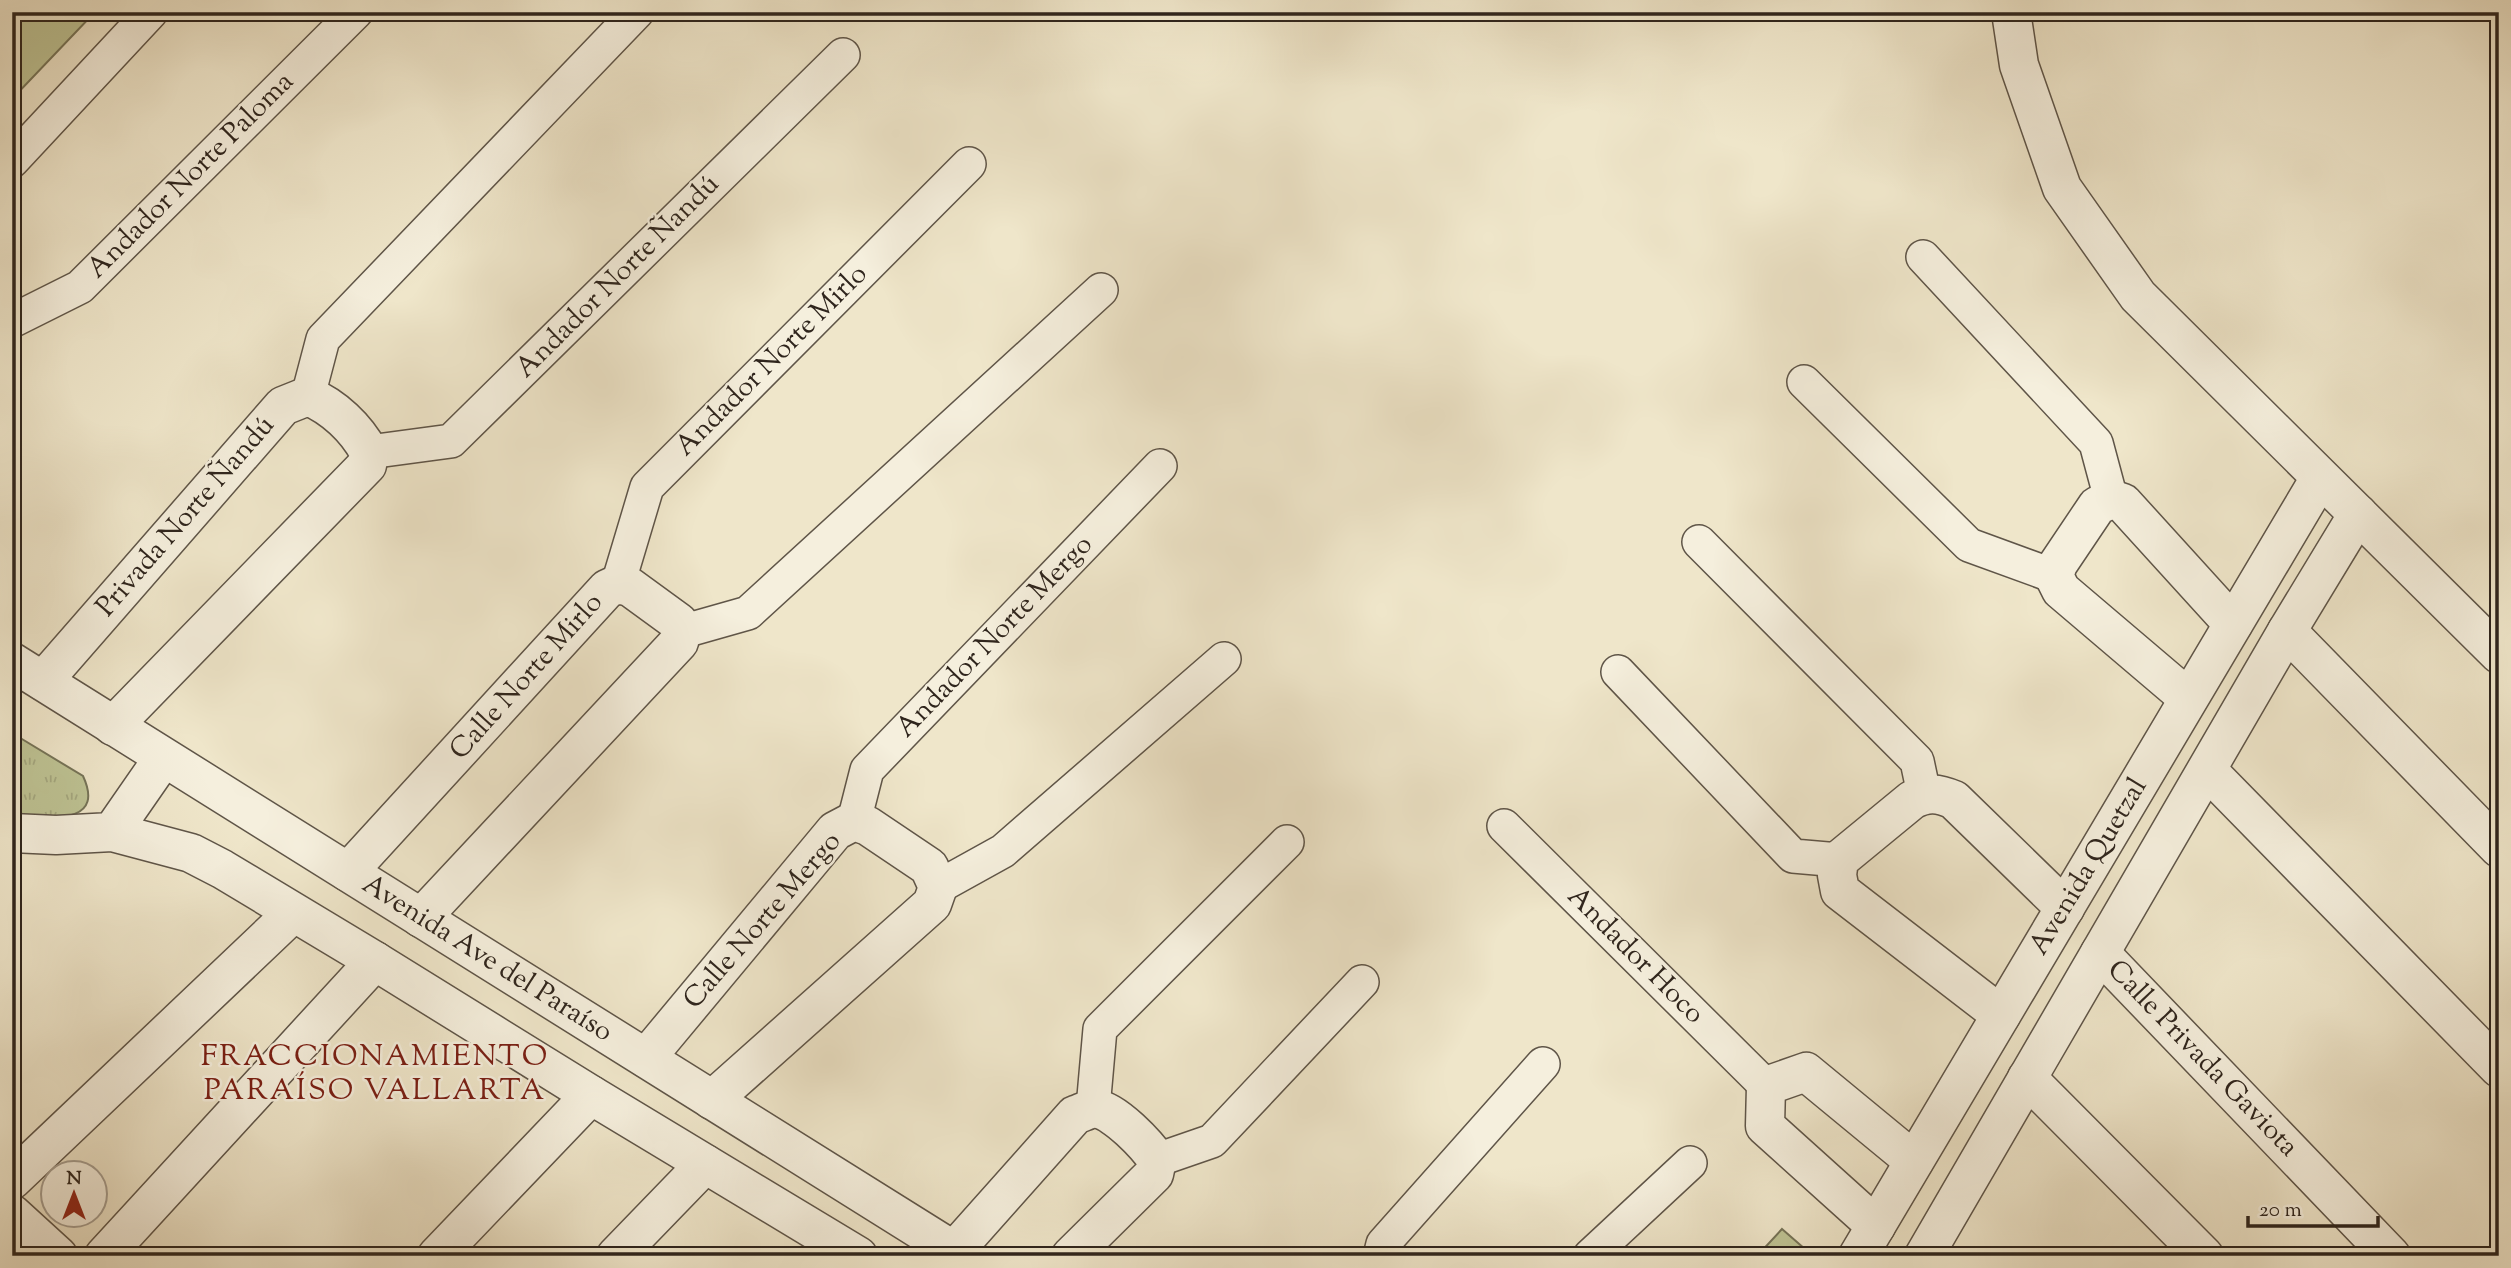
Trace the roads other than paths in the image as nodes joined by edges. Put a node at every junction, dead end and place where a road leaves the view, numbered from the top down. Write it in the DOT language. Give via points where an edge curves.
graph roads {
  1 [pos="151,12"];
  2 [pos="356,12"];
  3 [pos="637,12"];
  4 [pos="2011,12"];
  5 [pos="843,55"];
  6 [pos="12,161"];
  7 [pos="969,164"];
  8 [pos="1923,257"];
  9 [pos="1101,290"];
  10 [pos="12,321"];
  11 [pos="1804,382"];
  12 [pos="309,396"];
  13 [pos="369,452"];
  14 [pos="1160,466"];
  15 [pos="2320,478"];
  16 [pos="2111,499"];
  17 [pos="2358,514"];
  18 [pos="1699,542"];
  19 [pos="2054,576"];
  20 [pos="618,584"];
  21 [pos="2233,624"];
  22 [pos="2287,631"];
  23 [pos="681,632"];
  24 [pos="2499,654"];
  25 [pos="2213,656"];
  26 [pos="1224,659"];
  27 [pos="27,672"];
  28 [pos="1618,672"];
  29 [pos="2258,682"];
  30 [pos="2188,698"];
  31 [pos="113,726"];
  32 [pos="164,757"];
  33 [pos="2207,769"];
  34 [pos="1924,794"];
  35 [pos="854,821"];
  36 [pos="1504,826"];
  37 [pos="112,832"];
  38 [pos="12,833"];
  39 [pos="1287,842"];
  40 [pos="2499,848"];
  41 [pos="1839,860"];
  42 [pos="348,872"];
  43 [pos="938,887"];
  44 [pos="2065,908"];
  45 [pos="293,913"];
  46 [pos="421,918"];
  47 [pos="2100,953"];
  48 [pos="375,961"];
  49 [pos="2031,963"];
  50 [pos="1362,982"];
  51 [pos="2079,990"];
  52 [pos="2001,1015"];
  53 [pos="646,1058"];
  54 [pos="1543,1064"];
  55 [pos="2499,1068"];
  56 [pos="2027,1078"];
  57 [pos="1766,1086"];
  58 [pos="591,1095"];
  59 [pos="712,1100"];
  60 [pos="1093,1108"];
  61 [pos="1157,1160"];
  62 [pos="1914,1161"];
  63 [pos="1690,1163"];
  64 [pos="705,1164"];
  65 [pos="12,1180"];
  66 [pos="12,1214"];
  67 [pos="1867,1241"];
  68 [pos="958,1253"];
  69 [pos="58,1256"];
  70 [pos="104,1256"];
  71 [pos="437,1256"];
  72 [pos="616,1256"];
  73 [pos="858,1256"];
  74 [pos="1071,1256"];
  75 [pos="1380,1256"];
  76 [pos="1590,1256"];
  77 [pos="1924,1256"];
  78 [pos="2204,1256"];
  79 [pos="2391,1256"];
  1 -- 6 [label="street"];
  2 -- 10 [label="street, Andador Norte Paloma" via="80,287"];
  3 -- 12 [label="street" via="323,339"];
  4 -- 15 [label="street" via="2019,65 2062,188 2138,296"];
  5 -- 13 [label="street, Andador Norte Ñandú" via="451,441"];
  7 -- 20 [label="street, Andador Norte Mirlo" via="647,487"];
  8 -- 16 [label="street" via="2096,443"];
  9 -- 23 [label="street" via="748,614"];
  11 -- 19 [label="street" via="1969,545"];
  12 -- 13 [label="street" via="327,403"];
  12 -- 27 [label="street, Privada Norte Ñandú" via="283,406"];
  13 -- 31 [label="street" via="367,465"];
  14 -- 35 [label="street, Andador Norte Mergo" via="867,769"];
  15 -- 17 [label="street"];
  15 -- 21 [label="street, Avenida Quetzal"];
  16 -- 19 [label="street" via="2097,506"];
  16 -- 21 [label="street" via="2123,503"];
  17 -- 22 [label="street, Avenida Quetzal"];
  17 -- 24 [label="street"];
  18 -- 34 [label="street" via="1917,761"];
  19 -- 30 [label="street" via="2061,590"];
  20 -- 23 [label="street, Calle Norte Mirlo" via="630,587 678,622"];
  20 -- 42 [label="street, Calle Norte Mirlo" via="607,589"];
  21 -- 25 [label="street, Avenida Quetzal"];
  22 -- 29 [label="street, Avenida Quetzal"];
  22 -- 40 [label="street"];
  23 -- 46 [label="street" via="679,642"];
  25 -- 29 [label="street"];
  25 -- 30 [label="street, Avenida Quetzal"];
  26 -- 43 [label="street" via="1003,851"];
  27 -- 31 [label="street, Avenida Ave del Paraíso"];
  28 -- 41 [label="street" via="1793,856"];
  29 -- 33 [label="street, Avenida Quetzal"];
  30 -- 44 [label="street, Avenida Quetzal"];
  31 -- 32 [label="street, Avenida Ave del Paraíso"];
  32 -- 37 [label="street"];
  32 -- 42 [label="street, Avenida Ave del Paraíso"];
  33 -- 47 [label="street, Avenida Quetzal"];
  33 -- 55 [label="street"];
  34 -- 41 [label="street"];
  34 -- 44 [label="street" via="1939,793 1954,800"];
  35 -- 43 [label="street, Calle Norte Mergo" via="929,867"];
  35 -- 53 [label="street, Calle Norte Mergo" via="835,831"];
  36 -- 57 [label="street, Andador Hoco"];
  37 -- 38 [label="street"];
  37 -- 45 [label="street" via="191,853"];
  39 -- 60 [label="street" via="1100,1029"];
  41 -- 52 [label="street" via="1840,891"];
  42 -- 46 [label="street, Avenida Ave del Paraíso"];
  43 -- 59 [label="street" via="932,904"];
  44 -- 49 [label="street, Avenida Quetzal"];
  45 -- 48 [label="street"];
  45 -- 65 [label="street"];
  46 -- 53 [label="street, Avenida Ave del Paraíso"];
  47 -- 51 [label="street, Avenida Quetzal"];
  47 -- 79 [label="street, Calle Privada Gaviota"];
  48 -- 58 [label="street"];
  48 -- 70 [label="street"];
  49 -- 51 [label="street"];
  49 -- 52 [label="street, Avenida Quetzal"];
  50 -- 61 [label="street" via="1212,1141"];
  51 -- 56 [label="street, Avenida Quetzal"];
  52 -- 62 [label="street, Avenida Quetzal"];
  53 -- 58 [label="street, Calle Norte Mergo"];
  53 -- 59 [label="street, Avenida Ave del Paraíso"];
  54 -- 75 [label="street" via="1383,1244"];
  56 -- 77 [label="street, Avenida Quetzal"];
  56 -- 78 [label="street"];
  57 -- 62 [label="street" via="1805,1072"];
  57 -- 67 [label="street" via="1765,1126"];
  58 -- 64 [label="street"];
  58 -- 71 [label="street, Calle Norte Mergo"];
  59 -- 68 [label="street, Avenida Ave del Paraíso"];
  60 -- 61 [label="street" via="1107,1112"];
  60 -- 68 [label="street" via="1075,1115"];
  61 -- 74 [label="street" via="1154,1174"];
  62 -- 67 [label="street, Avenida Quetzal"];
  63 -- 76 [label="street"];
  64 -- 72 [label="street"];
  64 -- 73 [label="street"];
  66 -- 69 [label="street"];
}
